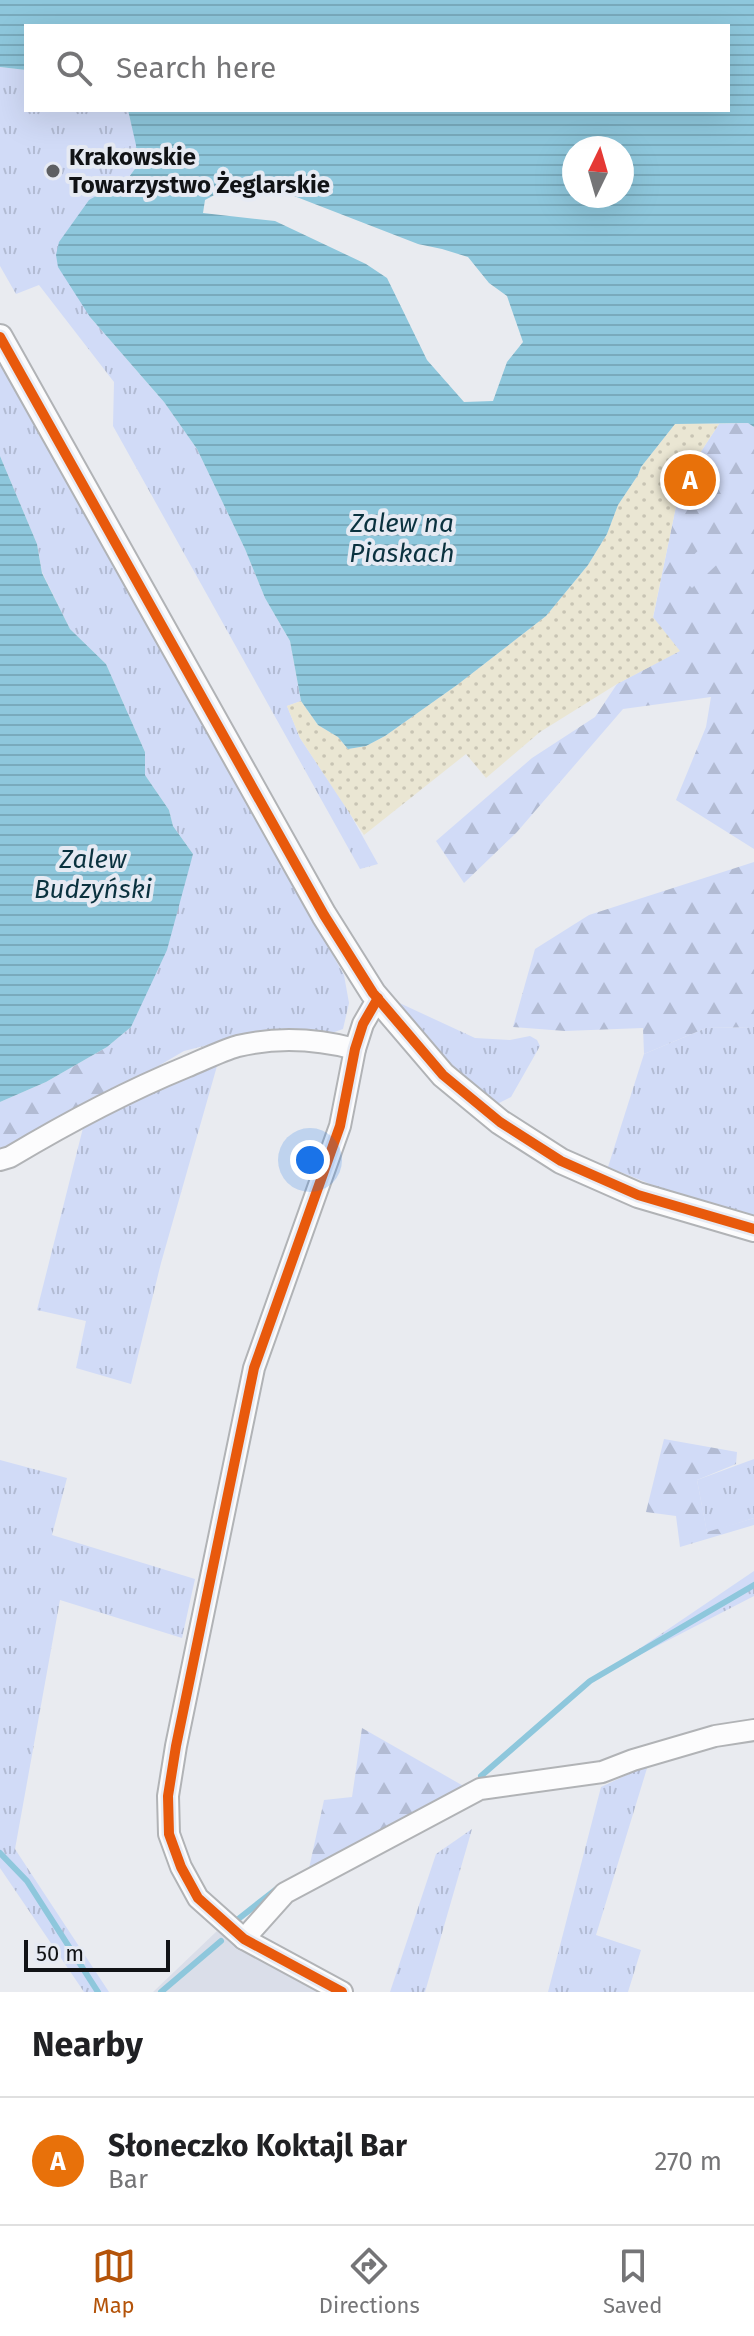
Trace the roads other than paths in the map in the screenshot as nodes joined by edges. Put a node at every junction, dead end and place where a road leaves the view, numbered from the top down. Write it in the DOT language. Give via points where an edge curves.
graph roads {
  1 [pos="0,337"];
  2 [pos="378,998"];
  3 [pos="355,1049"];
  4 [pos="0,1160"];
  5 [pos="754,1229"];
  6 [pos="754,1730"];
  7 [pos="240,1936"];
  8 [pos="342,1992"];
  1 -- 2 [label="street" via="324,915"];
  2 -- 3 [label="street"];
  2 -- 5 [label="street" via="443,1075 500,1122 561,1161 638,1195"];
  3 -- 4 [label="street" via="324,1041 236,1047 90,1111"];
  3 -- 7 [label="street" via="340,1126 254,1368 168,1796 169,1834 181,1867 198,1898"];
  6 -- 7 [label="street" via="715,1736 602,1772 480,1789 285,1893"];
  7 -- 8 [label="street"];
}
